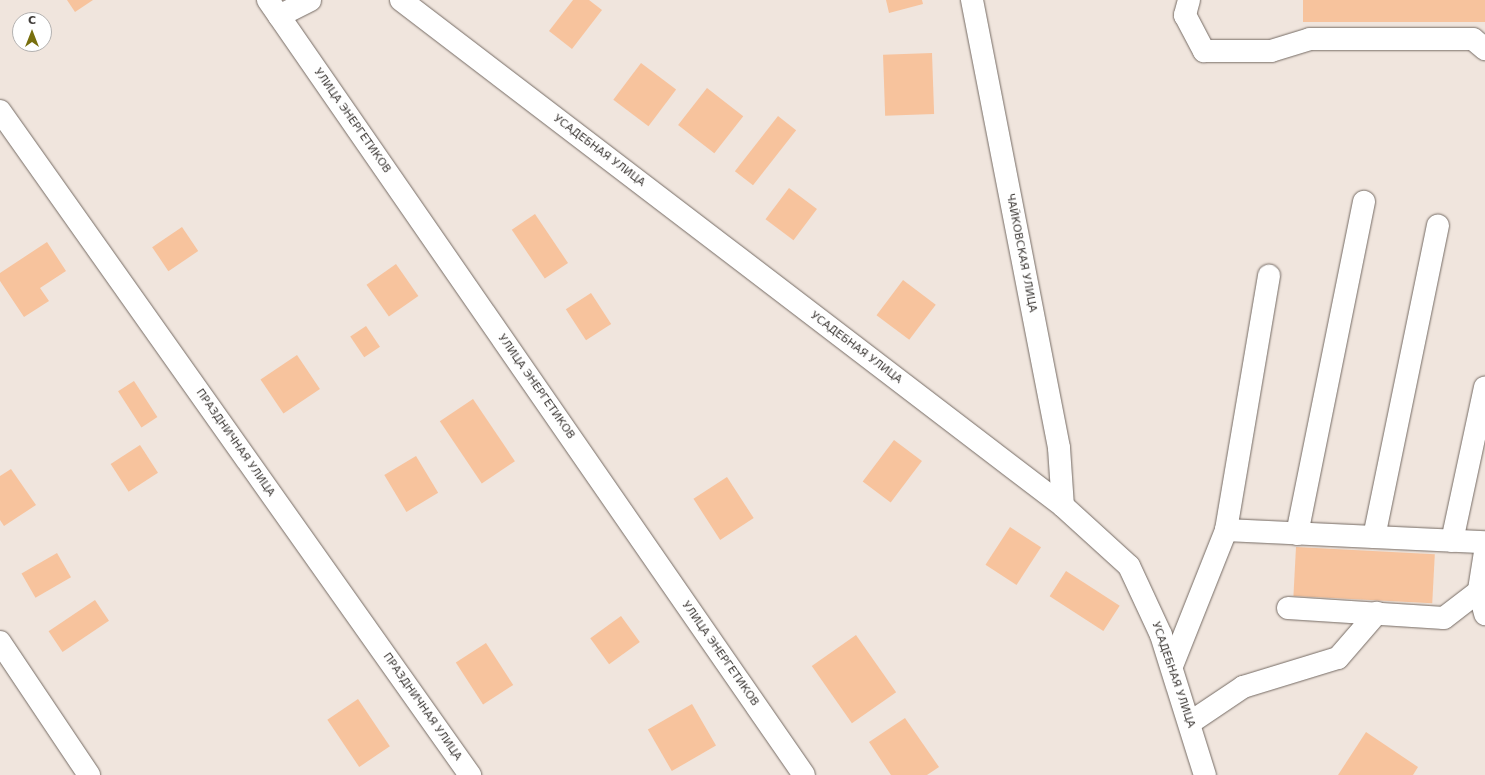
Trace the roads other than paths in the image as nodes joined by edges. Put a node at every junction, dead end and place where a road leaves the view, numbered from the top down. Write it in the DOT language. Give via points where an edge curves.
graph roads {
  1 [pos="310,0"];
  2 [pos="401,0"];
  3 [pos="972,0"];
  4 [pos="1189,0"];
  5 [pos="274,8"];
  6 [pos="1485,49"];
  7 [pos="0,111"];
  8 [pos="1364,202"];
  9 [pos="1438,226"];
  10 [pos="1268,276"];
  11 [pos="1485,387"];
  12 [pos="1063,506"];
  13 [pos="1226,530"];
  14 [pos="1297,534"];
  15 [pos="1374,537"];
  16 [pos="1452,541"];
  17 [pos="1485,542"];
  18 [pos="1485,552"];
  19 [pos="1479,591"];
  20 [pos="1288,608"];
  21 [pos="1377,613"];
  22 [pos="1485,614"];
  23 [pos="0,642"];
  24 [pos="1172,666"];
  25 [pos="1190,722"];
  26 [pos="89,775"];
  27 [pos="470,775"];
  28 [pos="804,775"];
  29 [pos="1205,775"];
  1 -- 5 [label="street"];
  2 -- 12 [label="street, УСАДЕБНАЯ УЛИЦА"];
  3 -- 12 [label="street, ЧАЙКОВСКАЯ УЛИЦА" via="1059,448"];
  4 -- 6 [label="street" via="1185,15 1204,51 1271,51 1310,39 1473,39"];
  5 -- 28 [label="street, УЛИЦА ЭНЕРГЕТИКОВ"];
  7 -- 27 [label="street, ПРАЗДНИЧНАЯ УЛИЦА"];
  8 -- 14 [label="street"];
  9 -- 15 [label="street"];
  10 -- 13 [label="street"];
  11 -- 16 [label="street"];
  12 -- 24 [label="street, УСАДЕБНАЯ УЛИЦА" via="1129,566 1161,635"];
  13 -- 14 [label="street"];
  13 -- 24 [label="street"];
  14 -- 15 [label="street"];
  15 -- 16 [label="street"];
  16 -- 17 [label="street"];
  18 -- 19 [label="street"];
  19 -- 21 [label="street" via="1444,618"];
  19 -- 22 [label="street"];
  20 -- 21 [label="street"];
  21 -- 25 [label="street" via="1338,658 1243,687"];
  23 -- 26 [label="street"];
  24 -- 25 [label="street, УСАДЕБНАЯ УЛИЦА"];
  25 -- 29 [label="street, УСАДЕБНАЯ УЛИЦА"];
}
